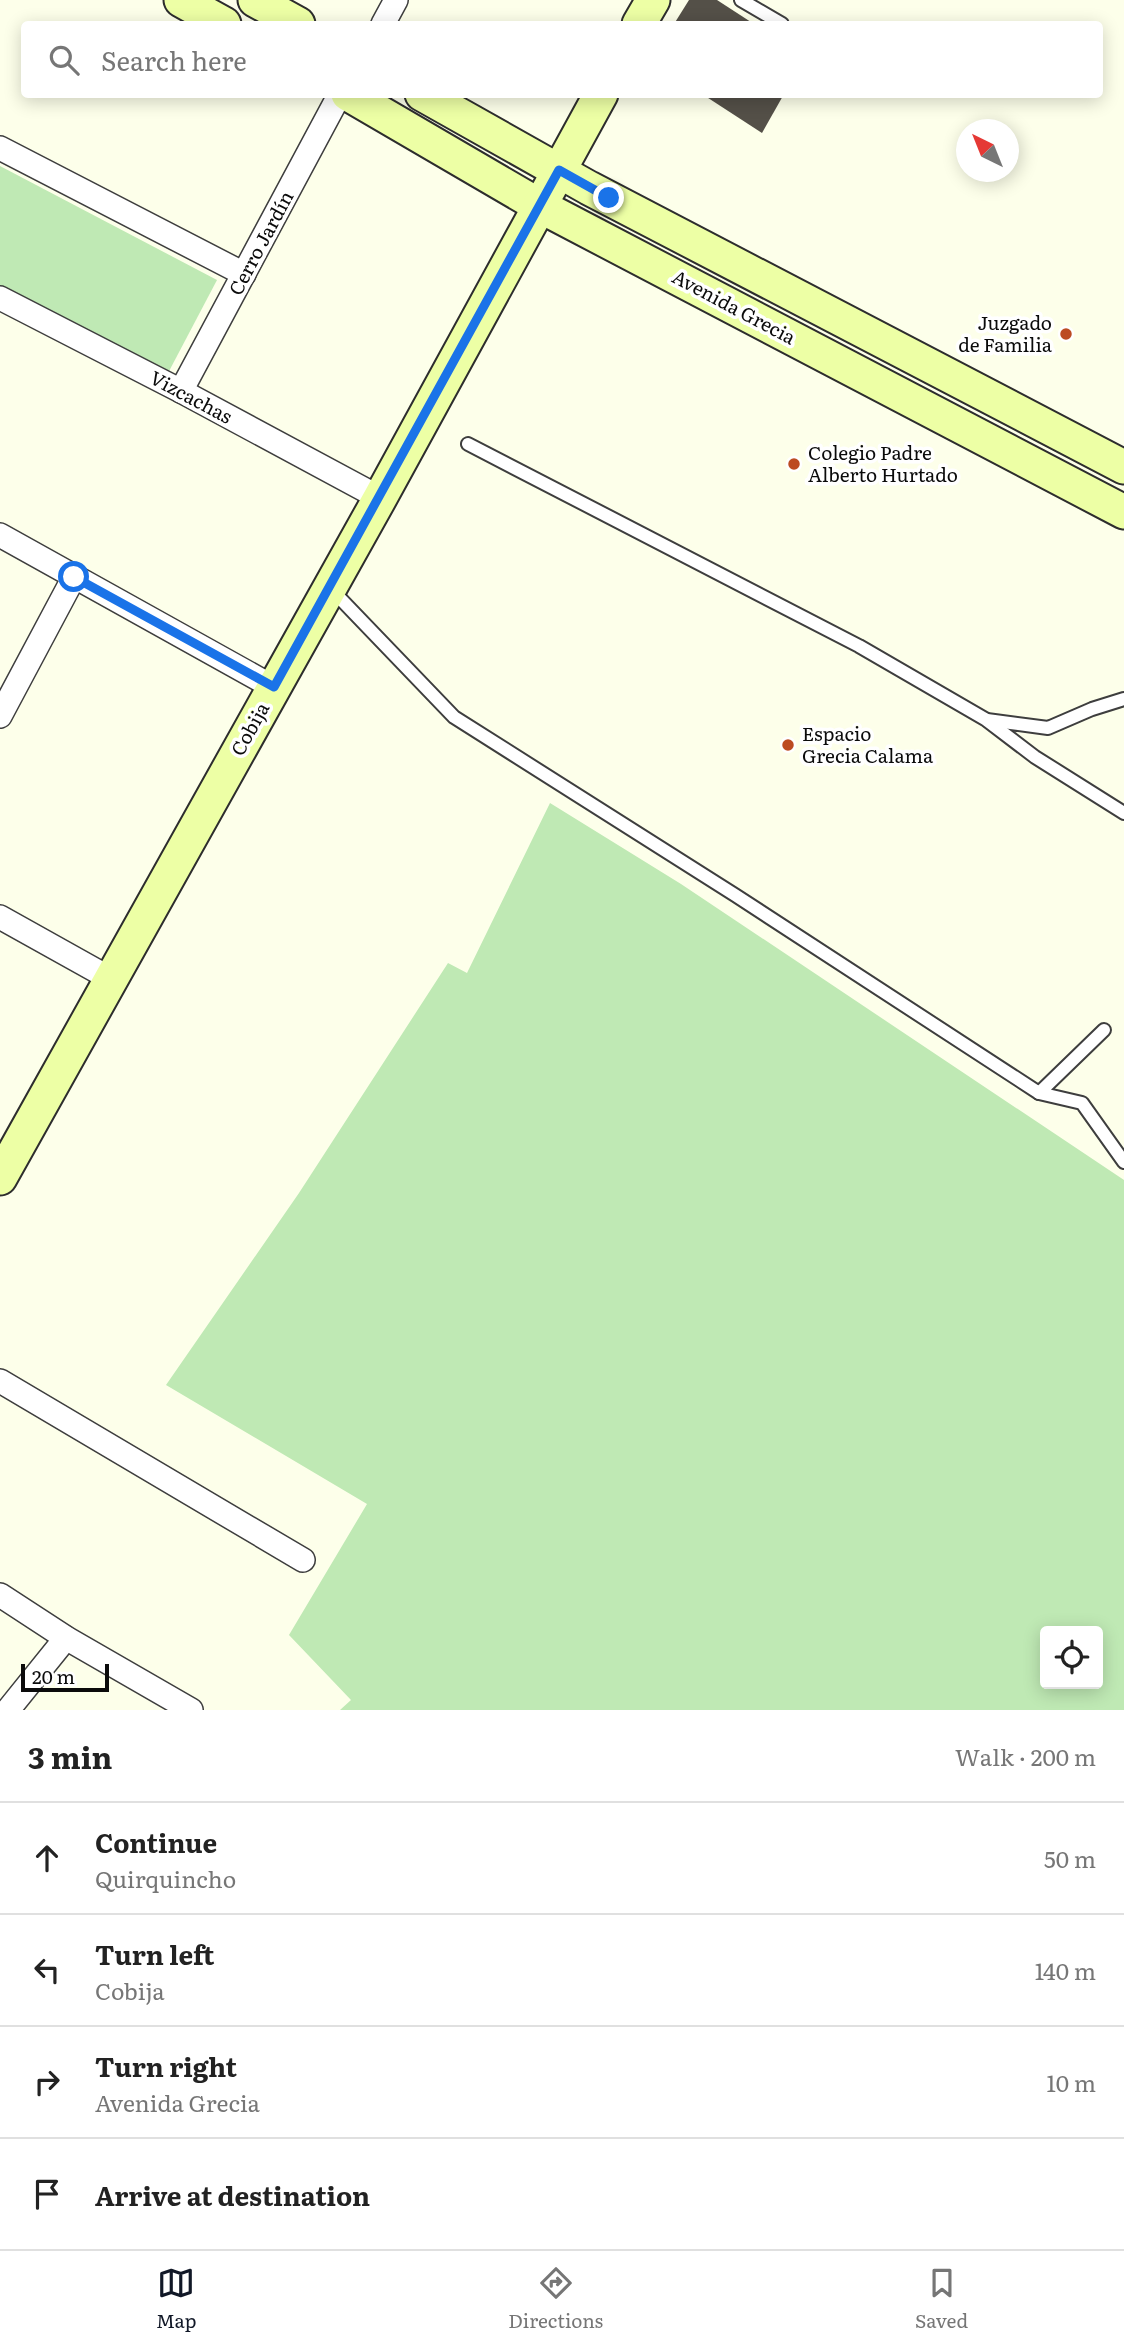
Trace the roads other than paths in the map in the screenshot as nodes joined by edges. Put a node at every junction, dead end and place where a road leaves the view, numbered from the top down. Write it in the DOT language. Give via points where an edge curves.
graph roads {
  1 [pos="181,0"];
  2 [pos="255,0"];
  3 [pos="396,0"];
  4 [pos="653,0"];
  5 [pos="741,0"];
  6 [pos="219,21"];
  7 [pos="293,21"];
  8 [pos="385,21"];
  9 [pos="641,21"];
  10 [pos="777,21"];
  11 [pos="338,98"];
  12 [pos="355,98"];
  13 [pos="429,98"];
  14 [pos="599,98"];
  15 [pos="0,148"];
  16 [pos="559,170"];
  17 [pos="540,206"];
  18 [pos="244,274"];
  19 [pos="0,298"];
  20 [pos="181,391"];
  21 [pos="468,444"];
  22 [pos="1124,467"];
  23 [pos="380,498"];
  24 [pos="1124,512"];
  25 [pos="0,535"];
  26 [pos="74,577"];
  27 [pos="329,588"];
  28 [pos="274,687"];
  29 [pos="1124,699"];
  30 [pos="0,716"];
  31 [pos="985,719"];
  32 [pos="1124,813"];
  33 [pos="0,917"];
  34 [pos="111,979"];
  35 [pos="1104,1030"];
  36 [pos="1039,1093"];
  37 [pos="1124,1162"];
  38 [pos="2,1172"];
  39 [pos="0,1381"];
  40 [pos="303,1560"];
  41 [pos="0,1595"];
  42 [pos="66,1638"];
  43 [pos="181,1708"];
  44 [pos="8,1710"];
  1 -- 6 [label="main road"];
  2 -- 7 [label="main road"];
  3 -- 8 [label="street"];
  4 -- 9 [label="main road"];
  5 -- 10 [label="lane"];
  11 -- 18 [label="street, Cerro Jardín"];
  12 -- 17 [label="main road, Avenida Grecia"];
  13 -- 16 [label="main road, Avenida Grecia"];
  14 -- 16 [label="main road, Cobija"];
  15 -- 18 [label="street"];
  16 -- 17 [label="main road, Cobija"];
  16 -- 22 [label="main road, Avenida Grecia"];
  17 -- 23 [label="main road, Cobija"];
  17 -- 24 [label="main road, Avenida Grecia"];
  18 -- 20 [label="street, Cerro Jardín"];
  19 -- 20 [label="street, Vizcachas"];
  20 -- 23 [label="street, Vizcachas"];
  21 -- 31 [label="lane" via="859,646"];
  23 -- 27 [label="main road, Cobija"];
  25 -- 26 [label="street"];
  26 -- 28 [label="street"];
  26 -- 30 [label="street"];
  27 -- 28 [label="main road, Cobija"];
  27 -- 36 [label="lane" via="454,717"];
  28 -- 34 [label="main road, Cobija"];
  29 -- 31 [label="lane" via="1048,728"];
  31 -- 32 [label="lane"];
  33 -- 34 [label="street"];
  34 -- 38 [label="main road, Cobija"];
  35 -- 36 [label="lane"];
  36 -- 37 [label="lane" via="1082,1103"];
  39 -- 40 [label="street"];
  41 -- 42 [label="street"];
  42 -- 43 [label="street"];
  42 -- 44 [label="street"];
}
